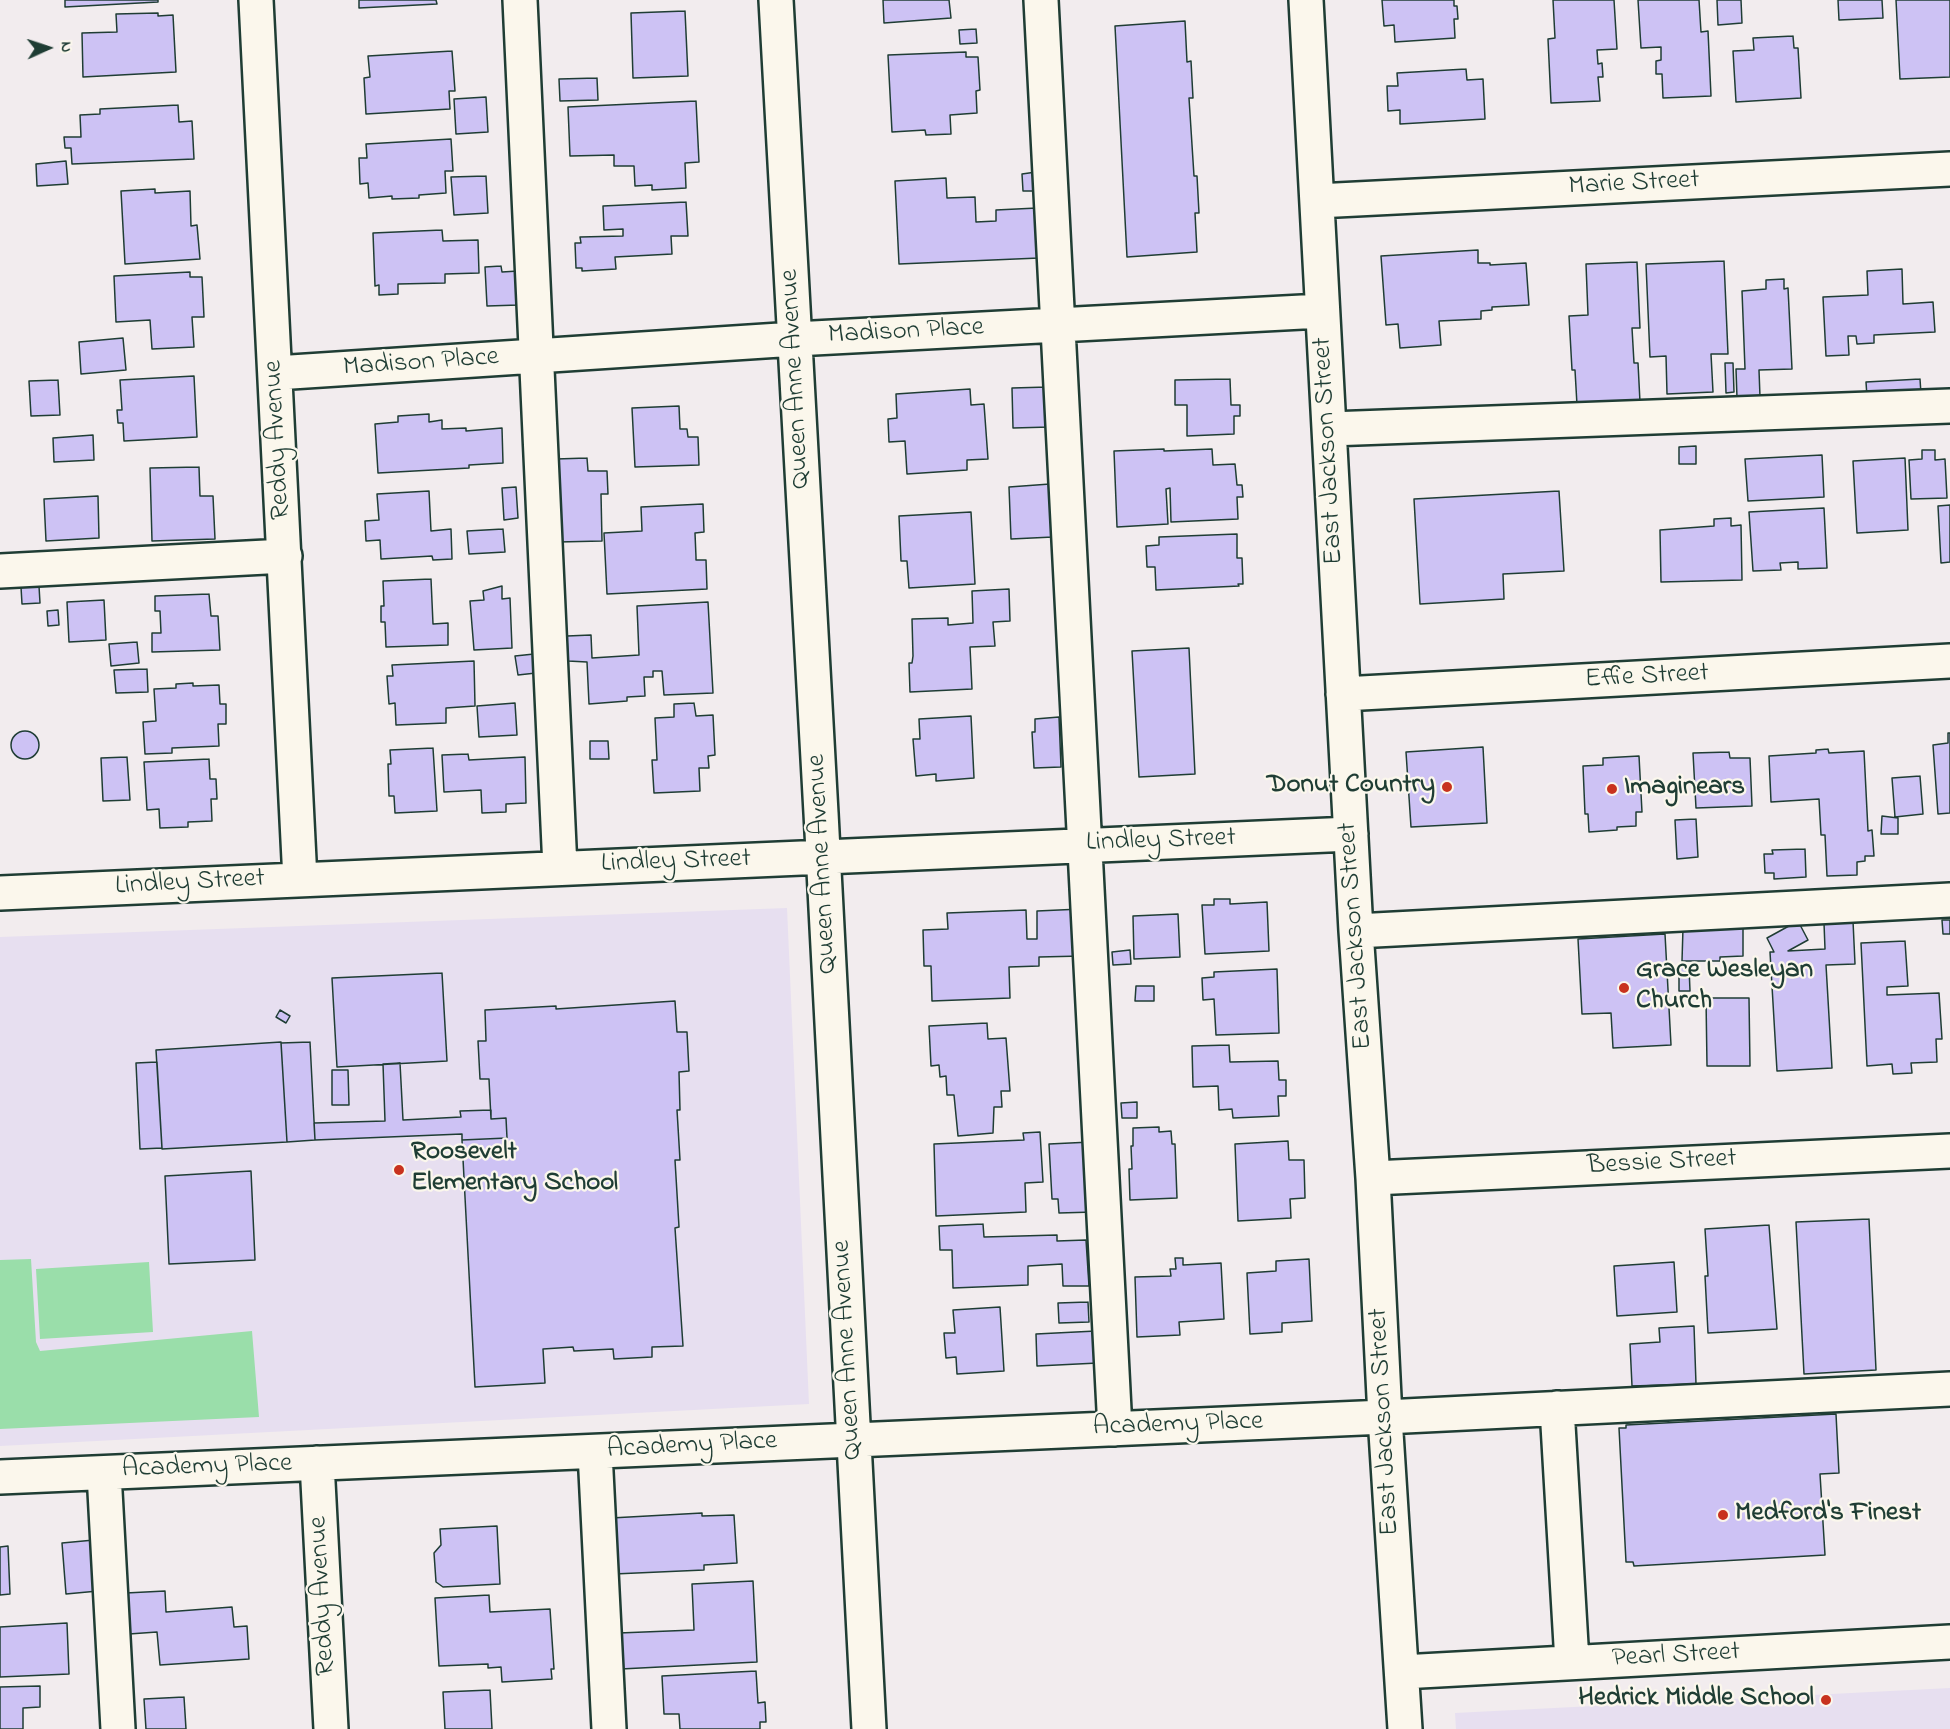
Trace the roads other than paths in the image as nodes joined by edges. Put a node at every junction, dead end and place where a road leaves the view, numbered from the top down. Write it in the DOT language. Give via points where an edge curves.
graph roads {
  1 [pos="256,0"];
  2 [pos="520,0"];
  3 [pos="776,0"];
  4 [pos="1041,0"];
  5 [pos="1306,0"];
  6 [pos="1950,169"];
  7 [pos="1317,201"];
  8 [pos="1321,311"];
  9 [pos="1056,325"];
  10 [pos="795,339"];
  11 [pos="536,357"];
  12 [pos="276,373"];
  13 [pos="1950,405"];
  14 [pos="1330,429"];
  15 [pos="285,556"];
  16 [pos="0,571"];
  17 [pos="1950,661"];
  18 [pos="1343,694"];
  19 [pos="1351,834"];
  20 [pos="1084,846"];
  21 [pos="823,857"];
  22 [pos="560,868"];
  23 [pos="300,879"];
  24 [pos="0,893"];
  25 [pos="1950,900"];
  26 [pos="1356,931"];
  27 [pos="1950,1151"];
  28 [pos="1373,1178"];
  29 [pos="1950,1389"];
  30 [pos="1557,1408"];
  31 [pos="1385,1417"];
  32 [pos="1115,1429"];
  33 [pos="854,1440"];
  34 [pos="596,1452"];
  35 [pos="317,1463"];
  36 [pos="104,1473"];
  37 [pos="0,1477"];
  38 [pos="1950,1642"];
  39 [pos="1572,1662"];
  40 [pos="1401,1671"];
  41 [pos="118,1729"];
  42 [pos="331,1729"];
  43 [pos="609,1729"];
  44 [pos="869,1729"];
  45 [pos="1405,1729"];
  1 -- 12 [label="street, Reddy Avenue"];
  2 -- 11 [label="street"];
  3 -- 10 [label="street, Queen Anne Avenue"];
  4 -- 9 [label="street"];
  5 -- 7 [label="street, East Jackson Street"];
  6 -- 7 [label="street, Marie Street"];
  7 -- 8 [label="street, East Jackson Street"];
  8 -- 9 [label="street, Madison Place"];
  8 -- 14 [label="street, East Jackson Street"];
  9 -- 10 [label="street, Madison Place"];
  9 -- 20 [label="street"];
  10 -- 11 [label="street, Madison Place"];
  10 -- 21 [label="street, Queen Anne Avenue"];
  11 -- 12 [label="street, Madison Place"];
  11 -- 22 [label="street"];
  12 -- 15 [label="street, Reddy Avenue"];
  13 -- 14 [label="street"];
  14 -- 18 [label="street, East Jackson Street"];
  15 -- 16 [label="street"];
  15 -- 23 [label="street, Reddy Avenue"];
  17 -- 18 [label="street, Effie Street"];
  18 -- 19 [label="street, East Jackson Street"];
  19 -- 20 [label="street, Lindley Street"];
  19 -- 26 [label="street, East Jackson Street"];
  20 -- 21 [label="street, Lindley Street"];
  20 -- 32 [label="street"];
  21 -- 22 [label="street, Lindley Street"];
  21 -- 33 [label="street, Queen Anne Avenue"];
  22 -- 23 [label="street, Lindley Street"];
  23 -- 24 [label="street, Lindley Street"];
  25 -- 26 [label="street"];
  26 -- 28 [label="street, East Jackson Street"];
  27 -- 28 [label="street, Bessie Street"];
  28 -- 31 [label="street, East Jackson Street"];
  29 -- 30 [label="street, Academy Place"];
  30 -- 31 [label="street, Academy Place"];
  30 -- 39 [label="street"];
  31 -- 32 [label="street, Academy Place"];
  31 -- 40 [label="street, East Jackson Street"];
  32 -- 33 [label="street, Academy Place"];
  33 -- 34 [label="street, Academy Place"];
  33 -- 44 [label="street, Queen Anne Avenue"];
  34 -- 35 [label="street, Academy Place"];
  34 -- 43 [label="street"];
  35 -- 36 [label="street, Academy Place"];
  35 -- 42 [label="street, Reddy Avenue"];
  36 -- 37 [label="street, Academy Place"];
  36 -- 41 [label="street"];
  38 -- 39 [label="street, Pearl Street"];
  39 -- 40 [label="street, Pearl Street"];
  40 -- 45 [label="street, East Jackson Street"];
}
